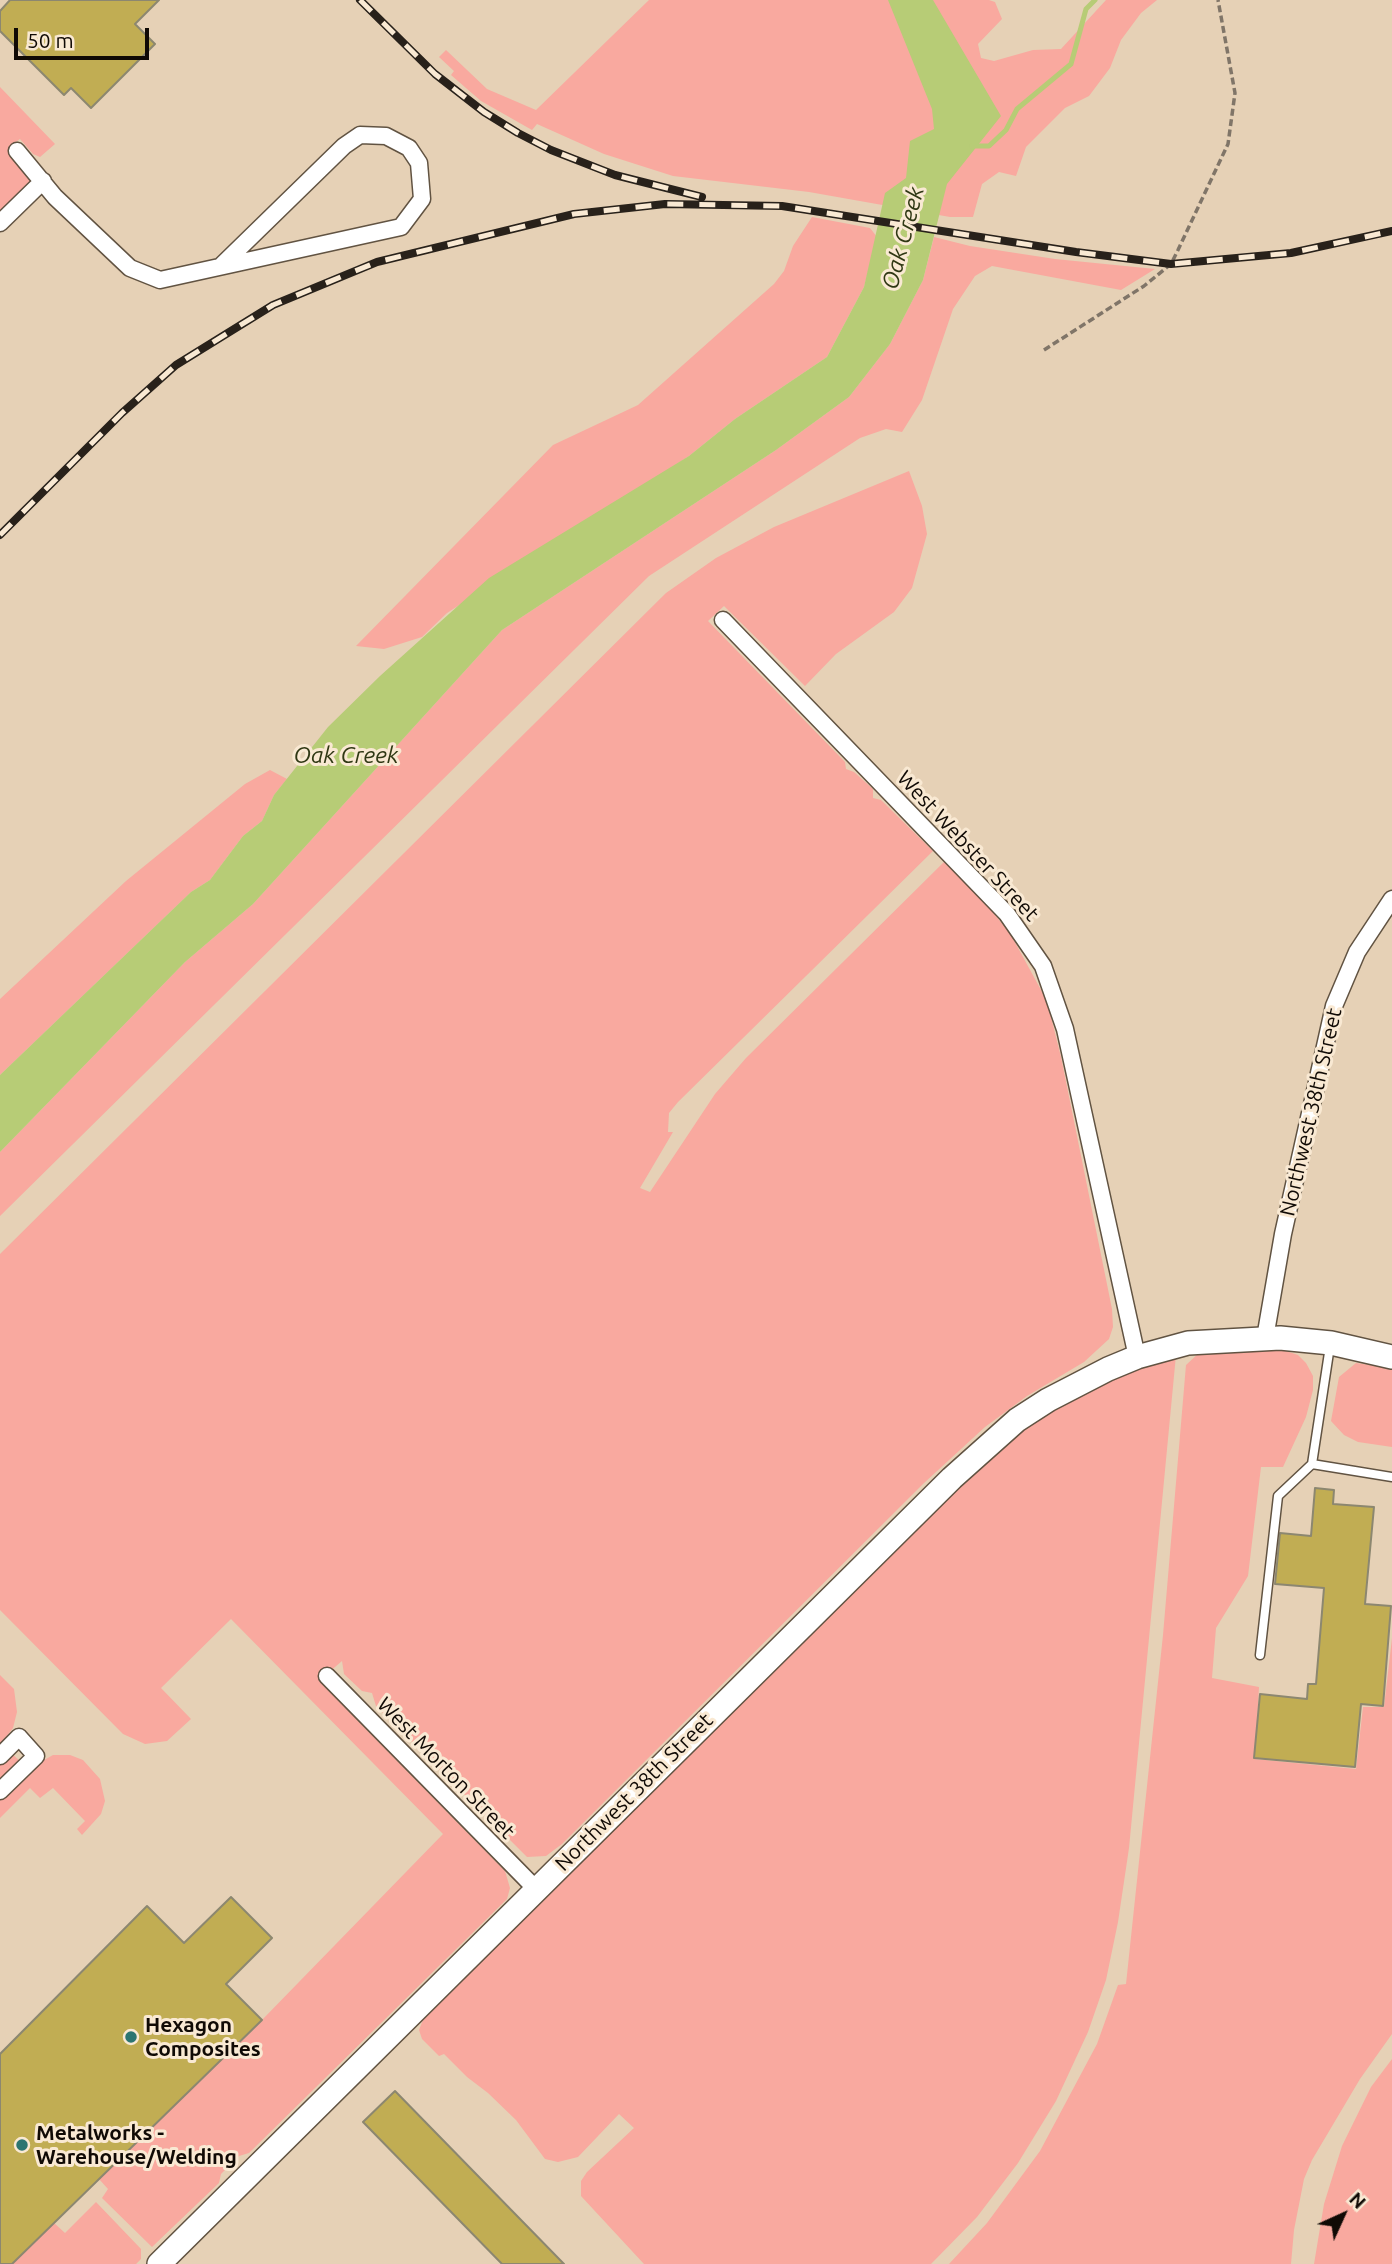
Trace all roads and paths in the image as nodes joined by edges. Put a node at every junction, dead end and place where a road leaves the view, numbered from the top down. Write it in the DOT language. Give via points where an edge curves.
graph roads {
  1 [pos="1218,0"];
  2 [pos="17,151"];
  3 [pos="43,181"];
  4 [pos="0,223"];
  5 [pos="222,265"];
  6 [pos="1044,350"];
  7 [pos="723,620"];
  8 [pos="1392,899"];
  9 [pos="1265,1338"];
  10 [pos="1331,1343"];
  11 [pos="1137,1357"];
  12 [pos="1392,1357"];
  13 [pos="1312,1464"];
  14 [pos="1392,1477"];
  15 [pos="1261,1655"];
  16 [pos="327,1676"];
  17 [pos="0,1756"];
  18 [pos="0,1791"];
  19 [pos="536,1889"];
  20 [pos="159,2264"];
  1 -- 6 [label="path" via="1235,93 1228,144 1178,250 1171,264 1144,286"];
  2 -- 3 [label="street"];
  3 -- 4 [label="street"];
  3 -- 5 [label="street" via="130,268 145,276 177,278"];
  5 -- 5 [label="street" via="360,135 386,136 409,148 419,163 422,199 401,227"];
  7 -- 11 [label="street, West Webster Street" via="999,904 1043,966 1065,1029"];
  8 -- 9 [label="street, Northwest 38th Street" via="1357,952 1334,1006 1283,1234"];
  9 -- 10 [label="main road, Northwest 38th Street"];
  9 -- 11 [label="main road, Northwest 38th Street" via="1188,1343"];
  10 -- 12 [label="main road, Northwest 38th Street"];
  10 -- 13 [label="lane"];
  11 -- 19 [label="main road, Northwest 38th Street" via="1048,1400 983,1448"];
  13 -- 14 [label="lane"];
  13 -- 15 [label="lane" via="1279,1496"];
  16 -- 19 [label="street, West Morton Street"];
  17 -- 18 [label="street" via="19,1737 36,1756"];
  19 -- 20 [label="main road, Northwest 38th Street"];
}
